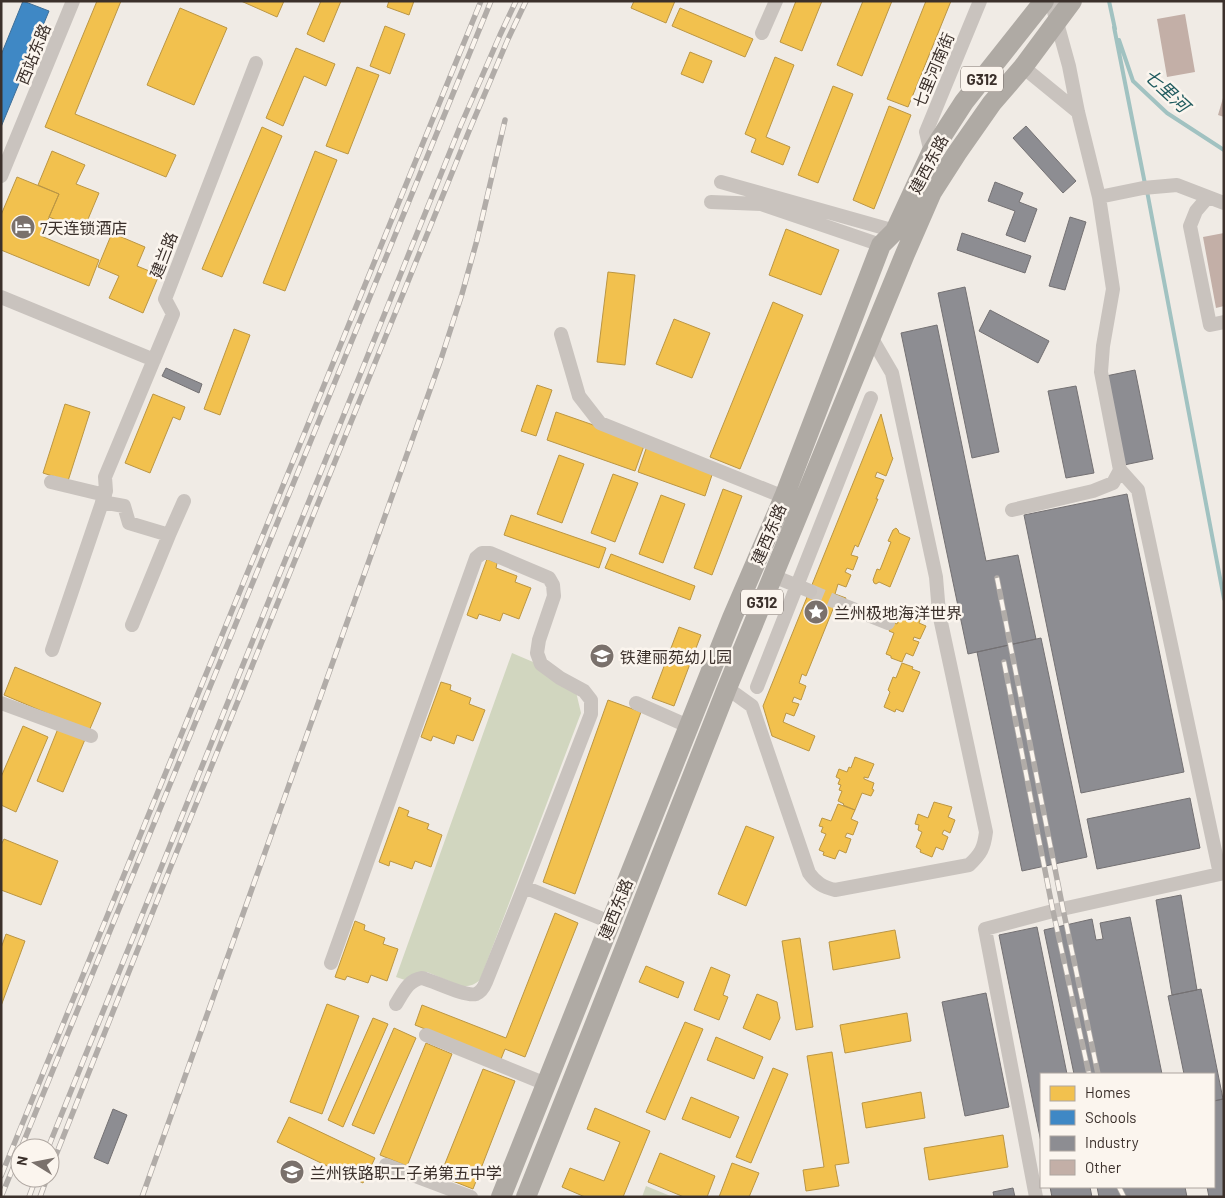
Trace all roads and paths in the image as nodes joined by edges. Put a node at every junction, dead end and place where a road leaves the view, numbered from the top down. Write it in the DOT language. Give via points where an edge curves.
graph roads {
  1 [pos="73,1"];
  2 [pos="776,1"];
  3 [pos="980,1"];
  4 [pos="1072,1"];
  5 [pos="1044,4"];
  6 [pos="762,33"];
  7 [pos="256,63"];
  8 [pos="1023,67"];
  9 [pos="1078,112"];
  10 [pos="932,153"];
  11 [pos="1,176"];
  12 [pos="721,182"];
  13 [pos="1105,196"];
  14 [pos="1208,197"];
  15 [pos="711,202"];
  16 [pos="1224,203"];
  17 [pos="895,231"];
  18 [pos="880,245"];
  19 [pos="1,296"];
  20 [pos="1224,322"];
  21 [pos="561,334"];
  22 [pos="871,337"];
  23 [pos="154,360"];
  24 [pos="871,398"];
  25 [pos="1120,470"];
  26 [pos="51,482"];
  27 [pos="784,497"];
  28 [pos="103,499"];
  29 [pos="184,501"];
  30 [pos="1012,510"];
  31 [pos="169,535"];
  32 [pos="773,576"];
  33 [pos="803,588"];
  34 [pos="843,605"];
  35 [pos="888,623"];
  36 [pos="132,625"];
  37 [pos="52,650"];
  38 [pos="757,687"];
  39 [pos="727,688"];
  40 [pos="636,703"];
  41 [pos="1,704"];
  42 [pos="688,726"];
  43 [pos="91,736"];
  44 [pos="1222,873"];
  45 [pos="524,887"];
  46 [pos="610,922"];
  47 [pos="331,962"];
  48 [pos="396,1004"];
  49 [pos="426,1035"];
  50 [pos="546,1084"];
  51 [pos="386,1165"];
  52 [pos="471,1197"];
  53 [pos="501,1197"];
  54 [pos="526,1197"];
  55 [pos="1036,1197"];
  1 -- 11 [label="street, 西站东路"];
  2 -- 6 [label="street"];
  3 -- 10 [label="street, 七里河南街" via="926,132"];
  4 -- 8 [label="highway, 建西东路 / G312"];
  5 -- 9 [label="street" via="1068,66"];
  5 -- 10 [label="highway, 建西东路 / G312" via="964,102"];
  7 -- 23 [label="street, 建兰路" via="165,300 173,314"];
  8 -- 9 [label="street"];
  8 -- 22 [label="highway, 建西东路 / G312" via="992,103 932,192"];
  9 -- 13 [label="street"];
  10 -- 17 [label="highway, 建西东路 / G312"];
  12 -- 17 [label="street"];
  13 -- 14 [label="street" via="1177,185"];
  13 -- 25 [label="street" via="1113,289 1101,372"];
  14 -- 16 [label="street"];
  14 -- 20 [label="street" via="1196,211 1190,226 1210,325"];
  15 -- 18 [label="street" via="762,204"];
  17 -- 18 [label="highway, 建西东路 / G312"];
  18 -- 27 [label="highway, 建西东路 / G312"];
  19 -- 23 [label="street"];
  21 -- 27 [label="street" via="579,396 600,422"];
  22 -- 32 [label="highway, 建西东路 / G312"];
  22 -- 39 [label="street" via="892,374 936,577 939,613 986,832 978,856 969,865 835,890 820,885 809,873 752,706"];
  23 -- 28 [label="street" via="105,477"];
  24 -- 33 [label="street"];
  25 -- 30 [label="street" via="1113,484"];
  25 -- 44 [label="street" via="1138,490"];
  26 -- 28 [label="street"];
  27 -- 42 [label="highway, 建西东路 / G312"];
  28 -- 31 [label="street" via="124,506 129,523"];
  28 -- 37 [label="street"];
  29 -- 31 [label="street"];
  31 -- 36 [label="street"];
  32 -- 33 [label="street"];
  32 -- 39 [label="highway, 建西东路 / G312"];
  33 -- 38 [label="street"];
  34 -- 35 [label="street"];
  39 -- 54 [label="highway, 建西东路 / G312"];
  40 -- 42 [label="street"];
  41 -- 43 [label="street"];
  42 -- 46 [label="highway, 建西东路 / G312"];
  44 -- 55 [label="street" via="986,929"];
  45 -- 46 [label="street"];
  45 -- 47 [label="street" via="591,714 591,700 584,691 541,664 537,653 554,596 549,578 490,553 482,553 476,558"];
  45 -- 48 [label="street" via="481,991 471,994 422,978 407,986"];
  46 -- 50 [label="highway, 建西东路 / G312"];
  49 -- 50 [label="street"];
  50 -- 53 [label="highway, 建西东路 / G312"];
  51 -- 52 [label="street"];
}
